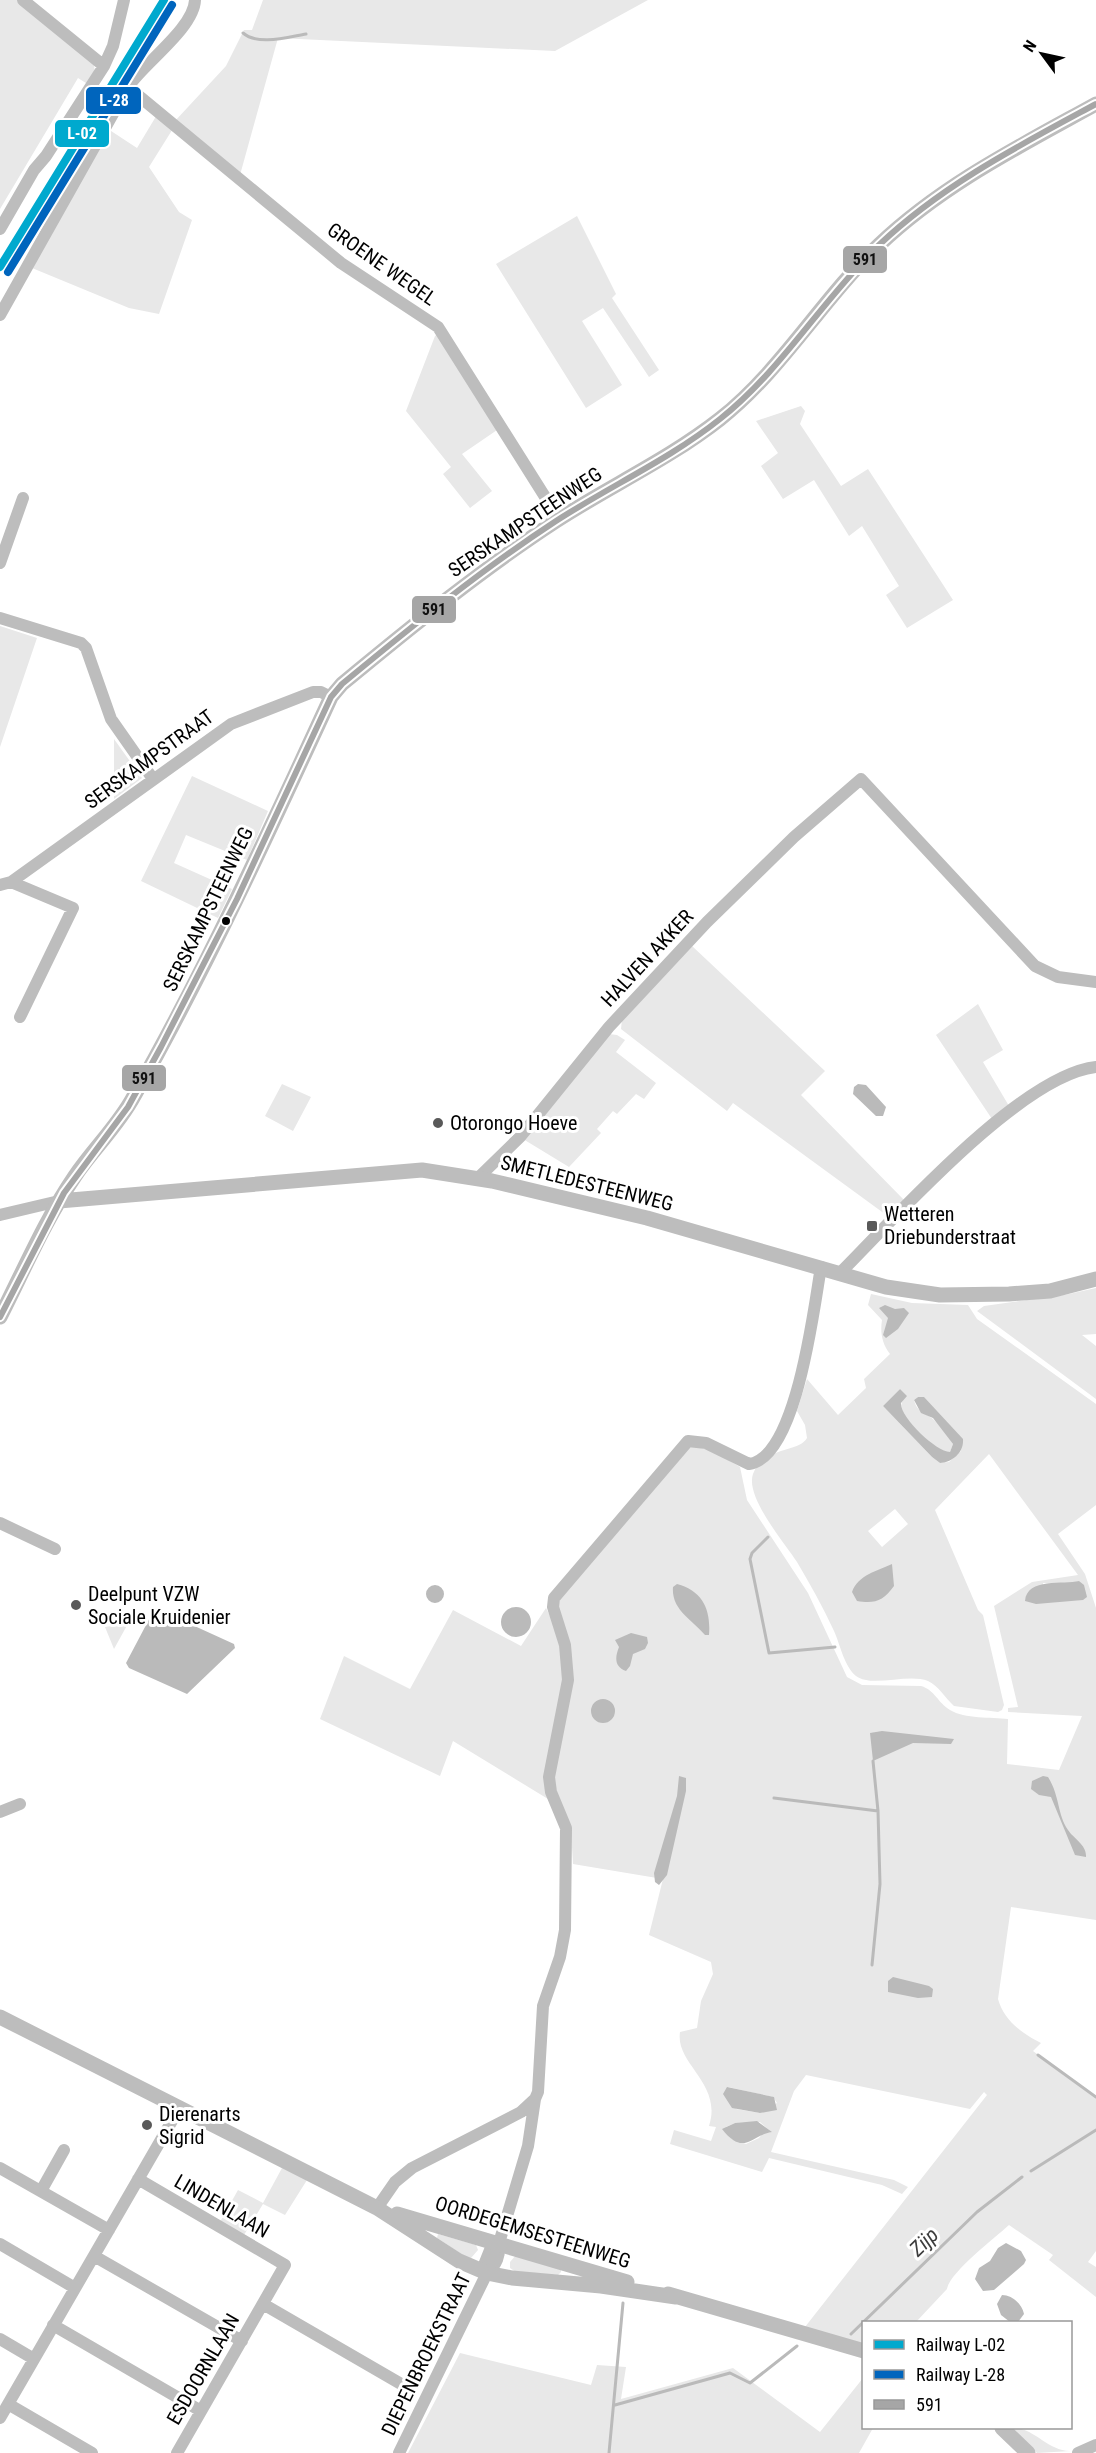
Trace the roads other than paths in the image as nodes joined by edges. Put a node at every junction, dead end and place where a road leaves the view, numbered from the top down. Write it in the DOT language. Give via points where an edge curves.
graph roads {
  1 [pos="23,0"];
  2 [pos="124,0"];
  3 [pos="195,0"];
  4 [pos="104,66"];
  5 [pos="128,87"];
  6 [pos="1096,104"];
  7 [pos="0,229"];
  8 [pos="0,315"];
  9 [pos="23,498"];
  10 [pos="559,519"];
  11 [pos="0,563"];
  12 [pos="0,618"];
  13 [pos="331,697"];
  14 [pos="153,779"];
  15 [pos="5,883"];
  16 [pos="1096,982"];
  17 [pos="20,1017"];
  18 [pos="1096,1067"];
  19 [pos="478,1178"];
  20 [pos="59,1201"];
  21 [pos="0,1215"];
  22 [pos="821,1267"];
  23 [pos="840,1273"];
  24 [pos="1096,1279"];
  25 [pos="0,1317"];
  26 [pos="0,1523"];
  27 [pos="55,1549"];
  28 [pos="20,1804"];
  29 [pos="0,1812"];
  30 [pos="0,2017"];
  31 [pos="535,2099"];
  32 [pos="180,2107"];
  33 [pos="64,2150"];
  34 [pos="0,2168"];
  35 [pos="138,2179"];
  36 [pos="41,2191"];
  37 [pos="377,2208"];
  38 [pos="109,2230"];
  39 [pos="499,2243"];
  40 [pos="0,2244"];
  41 [pos="94,2256"];
  42 [pos="285,2265"];
  43 [pos="487,2273"];
  44 [pos="75,2288"];
  45 [pos="676,2297"];
  46 [pos="263,2304"];
  47 [pos="53,2325"];
  48 [pos="0,2339"];
  49 [pos="242,2341"];
  50 [pos="862,2350"];
  51 [pos="34,2359"];
  52 [pos="408,2388"];
  53 [pos="8,2404"];
  54 [pos="201,2411"];
  55 [pos="0,2418"];
  56 [pos="1004,2429"];
  57 [pos="1096,2445"];
  58 [pos="92,2453"];
  59 [pos="177,2453"];
  60 [pos="399,2453"];
  61 [pos="1028,2453"];
  62 [pos="1078,2453"];
  1 -- 4 [label="street"];
  2 -- 4 [label="street"];
  3 -- 5 [label="street" via="188,21"];
  4 -- 7 [label="street" via="34,170"];
  5 -- 8 [label="street"];
  5 -- 10 [label="street, GROENE WEGEL" via="341,263 438,327"];
  6 -- 10 [label="street, SERSKAMPSTEENWEG" via="992,161 910,218 852,272 732,410 663,458"];
  9 -- 11 [label="street"];
  10 -- 13 [label="street, SERSKAMPSTEENWEG" via="385,649"];
  12 -- 14 [label="street" via="87,648 111,719"];
  13 -- 14 [label="street, SERSKAMPSTRAAT" via="313,692 231,724"];
  13 -- 20 [label="street, SERSKAMPSTEENWEG" via="249,875 179,1014 129,1106"];
  14 -- 15 [label="street, SERSKAMPSTRAAT"];
  15 -- 17 [label="street" via="73,908"];
  16 -- 19 [label="street, HALVEN AKKER" via="1058,977 1035,966 861,779 794,837 707,922 609,1027 520,1137"];
  18 -- 23 [label="street" via="1053,1082 990,1126"];
  19 -- 20 [label="street, SMETLEDESTEENWEG" via="422,1170 388,1171"];
  19 -- 22 [label="street, SMETLEDESTEENWEG" via="647,1218"];
  20 -- 21 [label="street"];
  20 -- 25 [label="street, SERSKAMPSTEENWEG"];
  22 -- 23 [label="street, SMETLEDESTEENWEG"];
  22 -- 31 [label="street, DIEPENBROEKSTRAAT" via="798,1393 790,1416 767,1452 749,1464 706,1443 688,1441 554,1598 568,1680 549,1777 566,1828 566,1919 560,1957 543,2006"];
  23 -- 24 [label="street, SMETLEDESTEENWEG" via="886,1287 940,1295 1050,1291"];
  26 -- 27 [label="street"];
  28 -- 29 [label="street"];
  30 -- 32 [label="street, OORDEGEMSESTEENWEG"];
  31 -- 37 [label="street" via="521,2112 412,2168 395,2182"];
  31 -- 39 [label="street, DIEPENBROEKSTRAAT" via="528,2146"];
  32 -- 35 [label="street"];
  32 -- 37 [label="street, OORDEGEMSESTEENWEG"];
  33 -- 36 [label="street"];
  34 -- 36 [label="street"];
  35 -- 38 [label="street"];
  35 -- 42 [label="street, LINDENLAAN"];
  36 -- 38 [label="street"];
  37 -- 39 [label="street, OORDEGEMSESTEENWEG"];
  37 -- 43 [label="street, OORDEGEMSESTEENWEG" via="459,2261"];
  38 -- 41 [label="street"];
  39 -- 43 [label="street, DIEPENBROEKSTRAAT" via="500,2254"];
  39 -- 45 [label="street, OORDEGEMSESTEENWEG"];
  40 -- 44 [label="street"];
  41 -- 44 [label="street"];
  41 -- 49 [label="street"];
  42 -- 46 [label="street, ESDOORNLAAN"];
  43 -- 45 [label="street, OORDEGEMSESTEENWEG"];
  43 -- 60 [label="street, DIEPENBROEKSTRAAT"];
  44 -- 47 [label="street"];
  45 -- 50 [label="street, OORDEGEMSESTEENWEG"];
  46 -- 49 [label="street, ESDOORNLAAN"];
  46 -- 52 [label="street, ESDOORNLAAN"];
  47 -- 51 [label="street"];
  47 -- 54 [label="street"];
  48 -- 51 [label="street"];
  49 -- 54 [label="street, ESDOORNLAAN"];
  51 -- 53 [label="street"];
  53 -- 55 [label="street"];
  53 -- 58 [label="street"];
  54 -- 59 [label="street, ESDOORNLAAN"];
  56 -- 61 [label="street"];
  57 -- 62 [label="street"];
}
